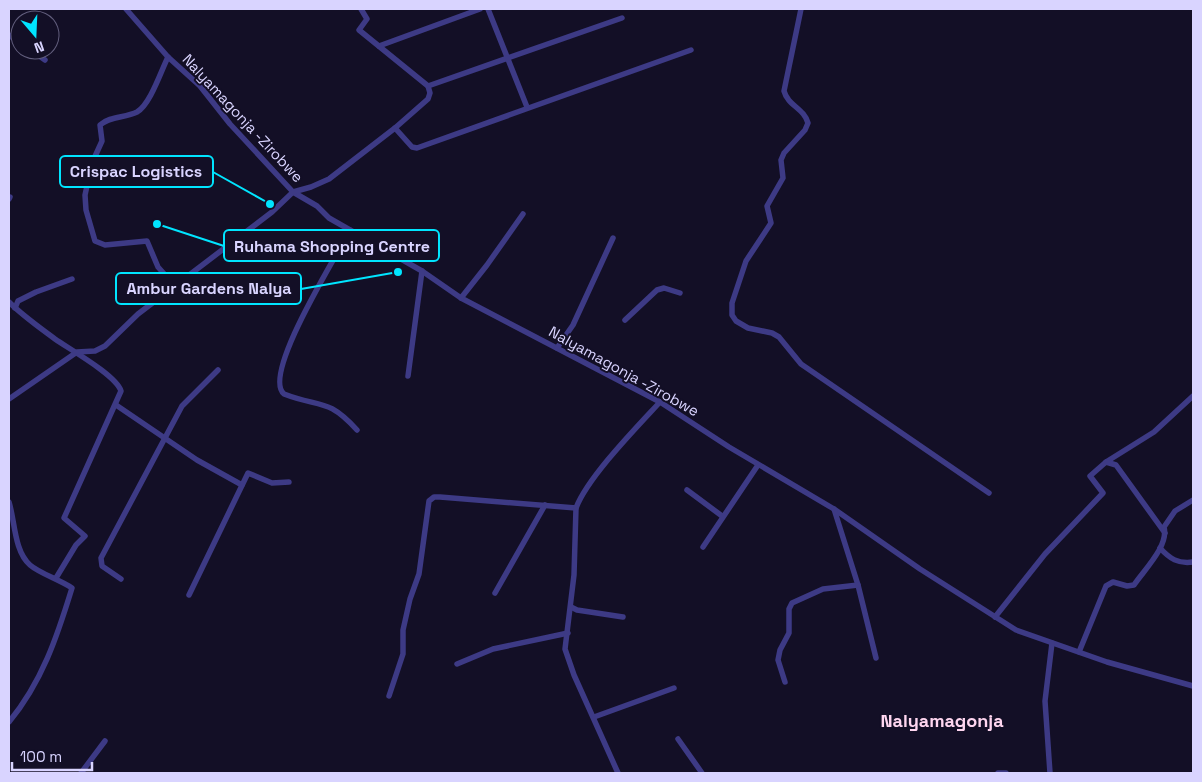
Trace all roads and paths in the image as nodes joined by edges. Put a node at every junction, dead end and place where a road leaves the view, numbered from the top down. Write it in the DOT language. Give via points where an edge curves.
graph roads {
  1 [pos="126,9"];
  2 [pos="361,9"];
  3 [pos="480,9"];
  4 [pos="488,9"];
  5 [pos="800,9"];
  6 [pos="622,18"];
  7 [pos="379,46"];
  8 [pos="691,50"];
  9 [pos="168,57"];
  10 [pos="506,58"];
  11 [pos="428,86"];
  12 [pos="527,107"];
  13 [pos="395,128"];
  14 [pos="293,192"];
  15 [pos="523,214"];
  16 [pos="350,230"];
  17 [pos="614,238"];
  18 [pos="422,271"];
  19 [pos="72,279"];
  20 [pos="175,286"];
  21 [pos="680,293"];
  22 [pos="461,298"];
  23 [pos="9,302"];
  24 [pos="15,308"];
  25 [pos="625,320"];
  26 [pos="557,348"];
  27 [pos="77,352"];
  28 [pos="218,370"];
  29 [pos="408,376"];
  30 [pos="1193,396"];
  31 [pos="9,399"];
  32 [pos="660,402"];
  33 [pos="116,405"];
  34 [pos="356,430"];
  35 [pos="166,439"];
  36 [pos="1106,462"];
  37 [pos="758,464"];
  38 [pos="289,482"];
  39 [pos="242,485"];
  40 [pos="687,490"];
  41 [pos="989,493"];
  42 [pos="1193,500"];
  43 [pos="9,502"];
  44 [pos="545,505"];
  45 [pos="576,508"];
  46 [pos="834,509"];
  47 [pos="722,516"];
  48 [pos="1165,533"];
  49 [pos="703,547"];
  50 [pos="1160,548"];
  51 [pos="1193,562"];
  52 [pos="56,578"];
  53 [pos="121,579"];
  54 [pos="858,585"];
  55 [pos="495,593"];
  56 [pos="190,595"];
  57 [pos="570,607"];
  58 [pos="623,617"];
  59 [pos="995,617"];
  60 [pos="568,633"];
  61 [pos="1052,643"];
  62 [pos="1079,652"];
  63 [pos="876,658"];
  64 [pos="457,664"];
  65 [pos="785,682"];
  66 [pos="1193,686"];
  67 [pos="674,688"];
  68 [pos="389,696"];
  69 [pos="594,717"];
  70 [pos="9,722"];
  71 [pos="678,738"];
  72 [pos="105,741"];
  73 [pos="81,773"];
  74 [pos="618,773"];
  75 [pos="702,773"];
  76 [pos="998,773"];
  77 [pos="1006,773"];
  78 [pos="1050,773"];
  1 -- 9 [label="street, Nalyamagonja -Zirobwe"];
  2 -- 7 [label="street" via="367,19 359,30"];
  3 -- 7 [label="street"];
  4 -- 10 [label="street"];
  5 -- 41 [label="street" via="784,91 786,99 802,111 808,123 784,153 783,178 767,206 772,223 746,261 732,303 732,315 748,328 779,336 795,358 809,369"];
  6 -- 10 [label="street"];
  7 -- 11 [label="street"];
  8 -- 12 [label="street"];
  9 -- 14 [label="street, Nalyamagonja -Zirobwe" via="200,86 230,124"];
  9 -- 20 [label="street" via="144,105 137,112 100,125 102,141 92,163 85,195 95,241 105,245 147,241 158,267"];
  10 -- 11 [label="street"];
  10 -- 12 [label="street"];
  11 -- 13 [label="street" via="428,99"];
  12 -- 13 [label="street" via="417,148 412,147"];
  13 -- 14 [label="street" via="329,178"];
  14 -- 16 [label="street, Nalyamagonja -Zirobwe"];
  14 -- 20 [label="street" via="272,212"];
  15 -- 22 [label="street"];
  16 -- 18 [label="street, Nalyamagonja -Zirobwe"];
  16 -- 34 [label="street" via="297,328 281,373 280,387 284,394 335,409"];
  17 -- 26 [label="street" via="573,325"];
  18 -- 22 [label="street, Nalyamagonja -Zirobwe"];
  18 -- 29 [label="street"];
  19 -- 24 [label="street" via="18,301"];
  20 -- 27 [label="street" via="138,314 105,346 95,351"];
  21 -- 25 [label="street" via="664,288 657,290"];
  22 -- 26 [label="street, Nalyamagonja -Zirobwe"];
  23 -- 24 [label="street"];
  24 -- 27 [label="street"];
  26 -- 32 [label="street, Nalyamagonja -Zirobwe"];
  27 -- 31 [label="street"];
  27 -- 33 [label="street" via="120,387"];
  28 -- 35 [label="street" via="182,406"];
  30 -- 36 [label="street" via="1154,432"];
  32 -- 37 [label="street, Nalyamagonja -Zirobwe"];
  32 -- 45 [label="street" via="606,464"];
  33 -- 35 [label="street"];
  33 -- 52 [label="street" via="64,518 85,536"];
  35 -- 39 [label="street"];
  35 -- 53 [label="street" via="101,558 102,566"];
  36 -- 48 [label="street" via="1116,465"];
  36 -- 59 [label="street" via="1090,476 1103,493 1045,554"];
  37 -- 46 [label="street, Nalyamagonja -Zirobwe"];
  37 -- 47 [label="street"];
  38 -- 39 [label="street" via="272,483 250,472"];
  39 -- 56 [label="street"];
  40 -- 47 [label="street"];
  42 -- 48 [label="street" via="1175,511 1164,526"];
  43 -- 52 [label="street" via="18,546 25,559 30,566"];
  44 -- 45 [label="street"];
  44 -- 55 [label="street"];
  44 -- 68 [label="street" via="440,497 429,501 420,574 410,599 403,630 403,654"];
  45 -- 57 [label="street"];
  46 -- 54 [label="street"];
  46 -- 59 [label="street, Nalyamagonja -Zirobwe"];
  47 -- 49 [label="street"];
  48 -- 50 [label="street"];
  50 -- 51 [label="street" via="1172,560"];
  50 -- 62 [label="street" via="1134,584 1127,586 1113,582 1106,586"];
  52 -- 70 [label="street" via="72,588 64,613 33,690"];
  54 -- 63 [label="street"];
  54 -- 65 [label="street" via="823,589 792,603 789,633 778,660"];
  57 -- 58 [label="street"];
  57 -- 60 [label="street"];
  59 -- 61 [label="street, Nalyamagonja -Zirobwe" via="1016,630"];
  60 -- 64 [label="street" via="493,648"];
  60 -- 69 [label="street" via="565,649 569,662"];
  61 -- 62 [label="street, Nalyamagonja -Zirobwe"];
  61 -- 78 [label="street" via="1045,701"];
  62 -- 66 [label="street, Nalyamagonja -Zirobwe"];
  67 -- 69 [label="street"];
  69 -- 74 [label="street"];
  71 -- 75 [label="street"];
  72 -- 73 [label="street"];
  76 -- 77 [label="street"];
}
